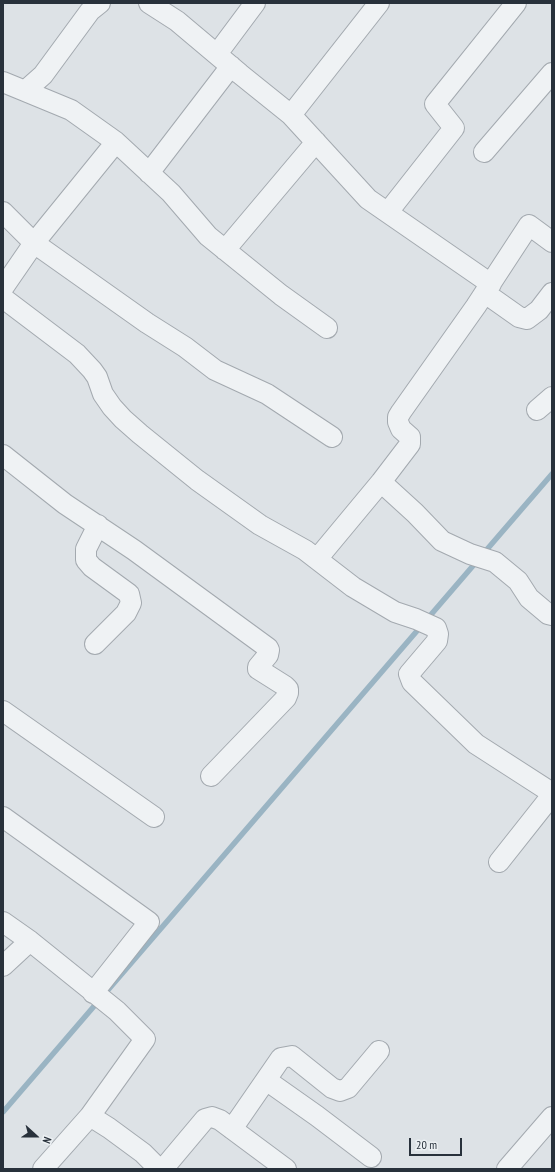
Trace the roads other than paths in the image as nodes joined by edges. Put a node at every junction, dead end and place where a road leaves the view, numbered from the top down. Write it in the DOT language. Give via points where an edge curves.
graph roads {
  1 [pos="100,3"];
  2 [pos="149,3"];
  3 [pos="254,3"];
  4 [pos="379,3"];
  5 [pos="516,3"];
  6 [pos="224,60"];
  7 [pos="552,73"];
  8 [pos="3,82"];
  9 [pos="25,91"];
  10 [pos="291,115"];
  11 [pos="116,142"];
  12 [pos="316,142"];
  13 [pos="484,152"];
  14 [pos="149,173"];
  15 [pos="3,212"];
  16 [pos="388,212"];
  17 [pos="552,242"];
  18 [pos="34,243"];
  19 [pos="225,250"];
  20 [pos="3,288"];
  21 [pos="488,288"];
  22 [pos="552,293"];
  23 [pos="3,298"];
  24 [pos="327,328"];
  25 [pos="552,397"];
  26 [pos="537,410"];
  27 [pos="332,437"];
  28 [pos="3,454"];
  29 [pos="381,482"];
  30 [pos="98,525"];
  31 [pos="317,559"];
  32 [pos="552,615"];
  33 [pos="95,644"];
  34 [pos="3,711"];
  35 [pos="211,776"];
  36 [pos="552,794"];
  37 [pos="3,817"];
  38 [pos="154,817"];
  39 [pos="499,862"];
  40 [pos="3,922"];
  41 [pos="30,942"];
  42 [pos="3,966"];
  43 [pos="98,997"];
  44 [pos="379,1050"];
  45 [pos="266,1080"];
  46 [pos="340,1091"];
  47 [pos="90,1116"];
  48 [pos="317,1116"];
  49 [pos="552,1117"];
  50 [pos="232,1129"];
  51 [pos="371,1158"];
  52 [pos="43,1169"];
  53 [pos="159,1169"];
  54 [pos="163,1169"];
  55 [pos="286,1169"];
  56 [pos="507,1169"];
  1 -- 9 [label="street" via="90,11 43,75"];
  2 -- 6 [label="street" via="177,21"];
  3 -- 6 [label="street"];
  4 -- 10 [label="street"];
  5 -- 16 [label="street" via="435,104 454,128"];
  6 -- 10 [label="street"];
  6 -- 14 [label="street"];
  7 -- 13 [label="street"];
  8 -- 9 [label="street"];
  9 -- 11 [label="street" via="71,110"];
  10 -- 12 [label="street"];
  11 -- 14 [label="street"];
  11 -- 18 [label="street"];
  12 -- 16 [label="street" via="368,198"];
  12 -- 19 [label="street"];
  14 -- 19 [label="street" via="171,193 208,236"];
  15 -- 18 [label="street"];
  16 -- 21 [label="street"];
  17 -- 21 [label="street" via="529,225"];
  18 -- 20 [label="street"];
  18 -- 27 [label="street" via="215,370 267,394"];
  19 -- 24 [label="street" via="281,296"];
  21 -- 22 [label="street" via="519,317 527,319 539,310"];
  21 -- 29 [label="street" via="398,417 401,428 410,437 410,444"];
  23 -- 31 [label="street" via="77,354 97,377 103,394 112,407 140,434 260,525"];
  25 -- 26 [label="street"];
  28 -- 30 [label="street" via="65,504"];
  29 -- 31 [label="street"];
  29 -- 32 [label="street" via="442,541 495,562 518,581 530,598"];
  30 -- 33 [label="street" via="86,549 86,560 129,594 131,603 126,613"];
  30 -- 35 [label="street" via="268,648 268,655 258,669 288,689 286,698"];
  31 -- 36 [label="street" via="352,587 388,609 436,628 437,641 409,674 412,682 476,744"];
  34 -- 38 [label="street"];
  36 -- 39 [label="street"];
  37 -- 43 [label="street" via="149,922"];
  40 -- 41 [label="street"];
  41 -- 42 [label="street"];
  41 -- 43 [label="street"];
  43 -- 47 [label="street" via="145,1039"];
  44 -- 46 [label="street" via="348,1088"];
  45 -- 46 [label="street" via="281,1058 292,1056 332,1088"];
  45 -- 48 [label="street"];
  45 -- 50 [label="street"];
  46 -- 48 [label="street"];
  47 -- 52 [label="street"];
  47 -- 53 [label="street" via="143,1153"];
  48 -- 51 [label="street"];
  49 -- 56 [label="street"];
  50 -- 54 [label="street" via="212,1117 205,1119"];
  50 -- 55 [label="street"];
}
